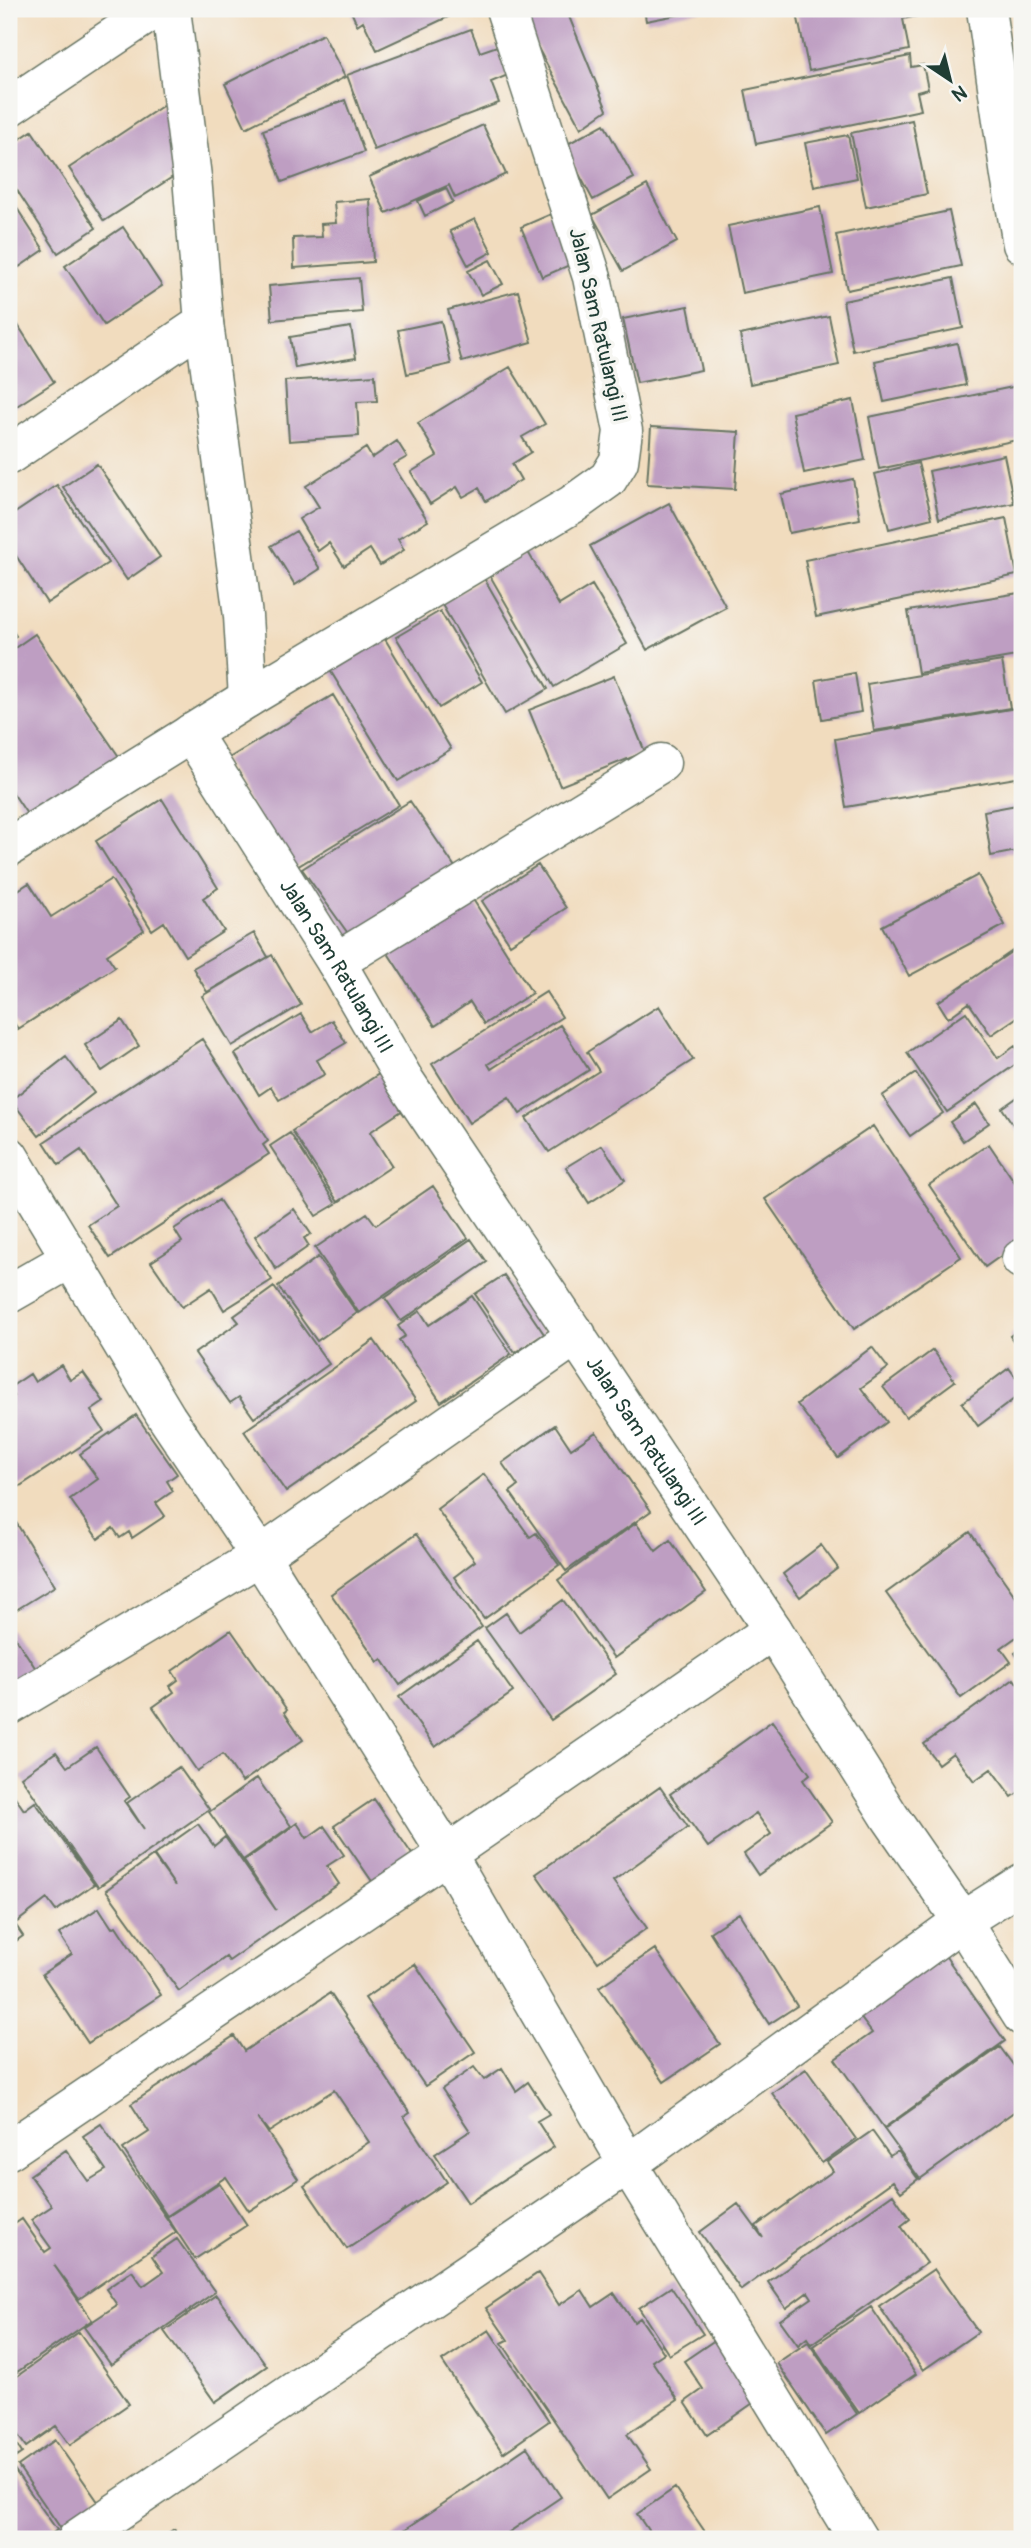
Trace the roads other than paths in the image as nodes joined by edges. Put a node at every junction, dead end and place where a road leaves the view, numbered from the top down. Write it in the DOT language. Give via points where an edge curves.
graph roads {
  1 [pos="155,9"];
  2 [pos="171,9"];
  3 [pos="505,9"];
  4 [pos="986,9"];
  5 [pos="9,107"];
  6 [pos="1022,244"];
  7 [pos="204,323"];
  8 [pos="9,456"];
  9 [pos="248,698"];
  10 [pos="191,733"];
  11 [pos="661,764"];
  12 [pos="9,847"];
  13 [pos="335,962"];
  14 [pos="9,1156"];
  15 [pos="70,1259"];
  16 [pos="9,1294"];
  17 [pos="578,1335"];
  18 [pos="260,1556"];
  19 [pos="774,1630"];
  20 [pos="9,1706"];
  21 [pos="447,1854"];
  22 [pos="1022,1883"];
  23 [pos="961,1921"];
  24 [pos="1022,2016"];
  25 [pos="9,2150"];
  26 [pos="628,2164"];
  27 [pos="77,2539"];
  28 [pos="858,2539"];
  1 -- 5 [label="street"];
  2 -- 7 [label="street"];
  3 -- 9 [label="street, Jalan Sam Ratulangi III" via="592,277 623,431 619,461 608,479 573,504"];
  4 -- 6 [label="street"];
  7 -- 8 [label="street"];
  7 -- 9 [label="street" via="243,616"];
  9 -- 10 [label="street, Jalan Sam Ratulangi III"];
  10 -- 12 [label="street"];
  10 -- 13 [label="street, Jalan Sam Ratulangi III"];
  11 -- 13 [label="street"];
  13 -- 17 [label="street, Jalan Sam Ratulangi III" via="405,1081"];
  14 -- 15 [label="street"];
  15 -- 16 [label="street"];
  15 -- 18 [label="street" via="167,1418"];
  17 -- 18 [label="street"];
  17 -- 19 [label="street, Jalan Sam Ratulangi III"];
  18 -- 20 [label="street"];
  18 -- 21 [label="street"];
  19 -- 21 [label="street"];
  19 -- 23 [label="street, Jalan Sam Ratulangi III" via="890,1817"];
  21 -- 25 [label="street"];
  21 -- 26 [label="street"];
  22 -- 23 [label="street"];
  23 -- 24 [label="street, Jalan Sam Ratulangi III"];
  23 -- 26 [label="street"];
  26 -- 27 [label="street"];
  26 -- 28 [label="street"];
}
